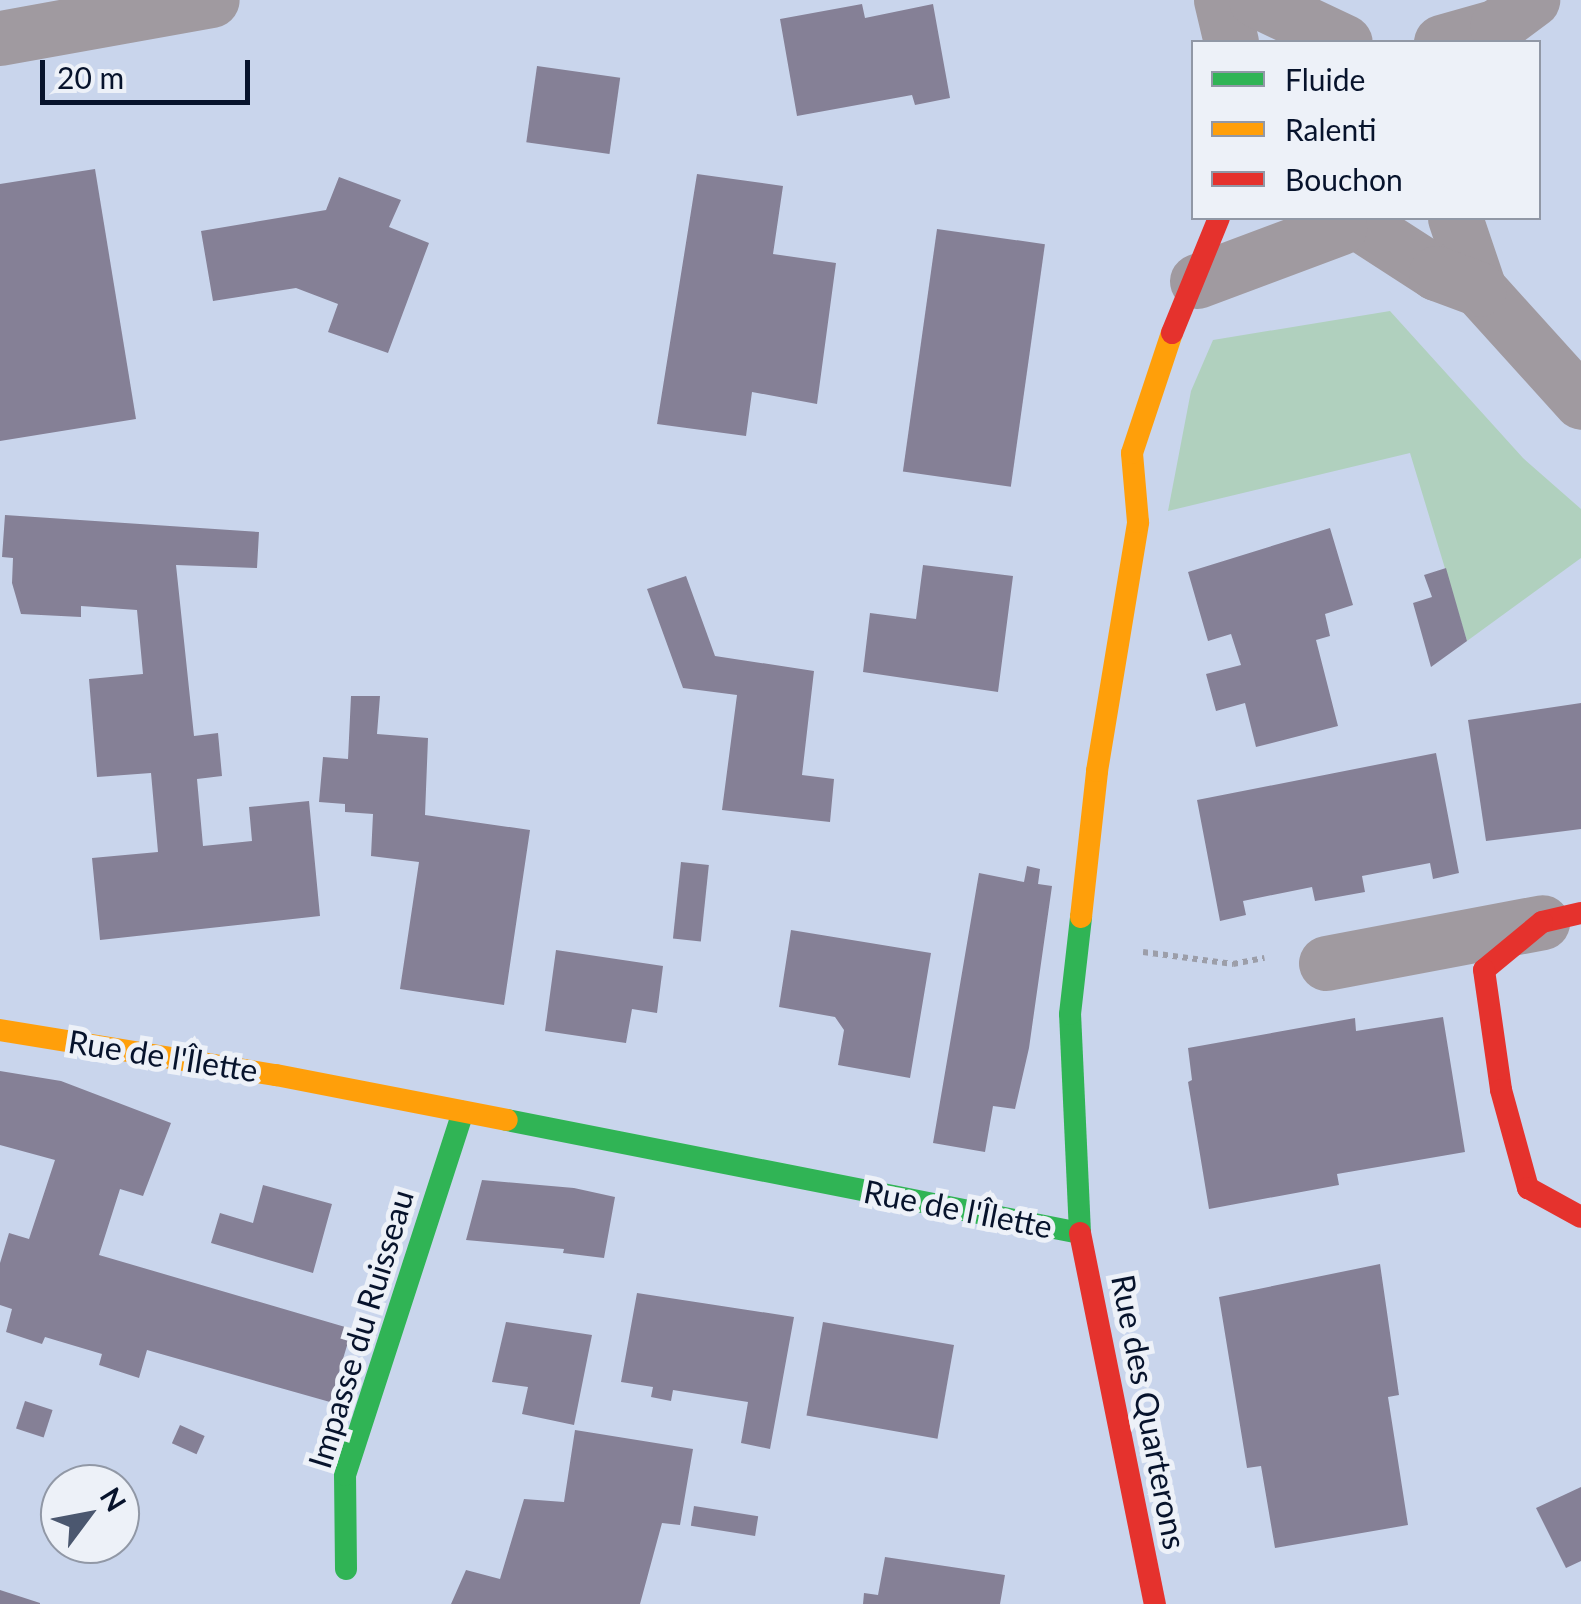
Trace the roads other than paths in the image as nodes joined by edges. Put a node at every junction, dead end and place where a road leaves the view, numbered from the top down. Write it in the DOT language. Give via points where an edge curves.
graph roads {
  1 [pos="212,0"];
  2 [pos="1221,0"];
  3 [pos="1256,0"];
  4 [pos="1506,23"];
  5 [pos="0,38"];
  6 [pos="1231,40"];
  7 [pos="1342,40"];
  8 [pos="1447,40"];
  9 [pos="1218,220"];
  10 [pos="1456,220"];
  11 [pos="1350,222"];
  12 [pos="1197,281"];
  13 [pos="1479,289"];
  14 [pos="1581,402"];
  15 [pos="1562,918"];
  16 [pos="1326,963"];
  17 [pos="0,1030"];
  18 [pos="463,1112"];
  19 [pos="1581,1217"];
  20 [pos="1080,1233"];
  21 [pos="346,1569"];
  22 [pos="1155,1604"];
  1 -- 5 [label="street"];
  2 -- 6 [label="street"];
  3 -- 7 [label="street"];
  4 -- 8 [label="street"];
  9 -- 12 [label="street, Rue de l'Îlette"];
  10 -- 13 [label="street"];
  11 -- 12 [label="street"];
  11 -- 13 [label="street" via="1436,273"];
  12 -- 20 [label="street, Rue de l'Îlette" via="1186,294 1132,453 1138,522 1074,942 1070,1014"];
  13 -- 14 [label="street"];
  15 -- 16 [label="street"];
  15 -- 19 [label="street" via="1484,970 1501,1090 1528,1188"];
  17 -- 18 [label="street, Rue de l'Îlette"];
  18 -- 20 [label="street, Rue de l'Îlette"];
  18 -- 21 [label="street, Impasse du Ruisseau" via="345,1475"];
  20 -- 22 [label="street, Rue des Quarterons"];
}
